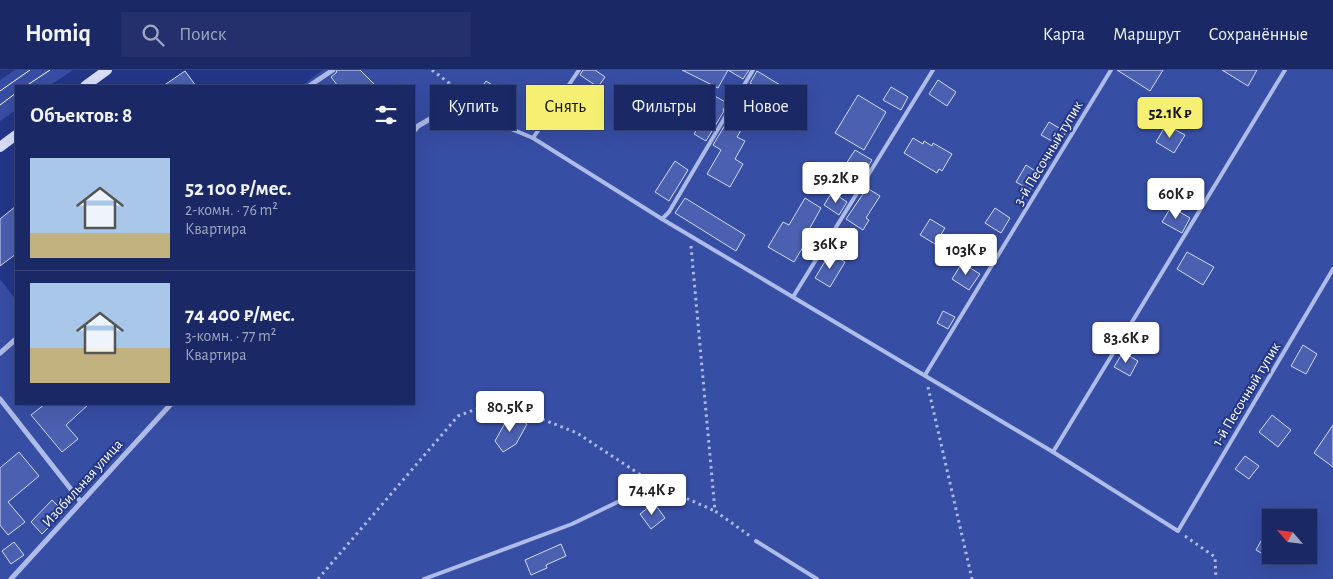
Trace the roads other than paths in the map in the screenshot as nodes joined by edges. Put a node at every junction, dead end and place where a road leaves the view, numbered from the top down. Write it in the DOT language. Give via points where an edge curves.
graph roads {
  1 [pos="107,70"];
  2 [pos="333,70"];
  3 [pos="579,70"];
  4 [pos="753,70"];
  5 [pos="933,70"];
  6 [pos="1111,70"];
  7 [pos="1285,70"];
  8 [pos="86,85"];
  9 [pos="310,85"];
  10 [pos="430,119"];
  11 [pos="415,130"];
  12 [pos="514,130"];
  13 [pos="15,136"];
  14 [pos="533,138"];
  15 [pos="0,147"];
  16 [pos="662,219"];
  17 [pos="1333,269"];
  18 [pos="793,297"];
  19 [pos="15,341"];
  20 [pos="0,354"];
  21 [pos="925,375"];
  22 [pos="0,399"];
  23 [pos="170,405"];
  24 [pos="1053,452"];
  25 [pos="655,484"];
  26 [pos="81,502"];
  27 [pos="756,541"];
  28 [pos="11,579"];
  29 [pos="424,579"];
  30 [pos="817,579"];
  1 -- 8 [label="main road"];
  2 -- 9 [label="street"];
  3 -- 14 [label="lane"];
  4 -- 16 [label="lane"];
  5 -- 18 [label="lane"];
  6 -- 21 [label="lane, 3-й Песочный тупик"];
  7 -- 24 [label="lane"];
  10 -- 11 [label="street"];
  12 -- 14 [label="lane"];
  13 -- 15 [label="main road"];
  14 -- 16 [label="lane"];
  16 -- 18 [label="lane"];
  17 -- 24 [label="lane, 1-й Песочный тупик" via="1178,531"];
  18 -- 21 [label="lane"];
  19 -- 20 [label="street"];
  21 -- 24 [label="lane"];
  22 -- 26 [label="street"];
  23 -- 26 [label="street, Изобильная улица"];
  25 -- 29 [label="lane" via="572,524"];
  26 -- 28 [label="street, Изобильная улица"];
  27 -- 30 [label="lane"];
}
